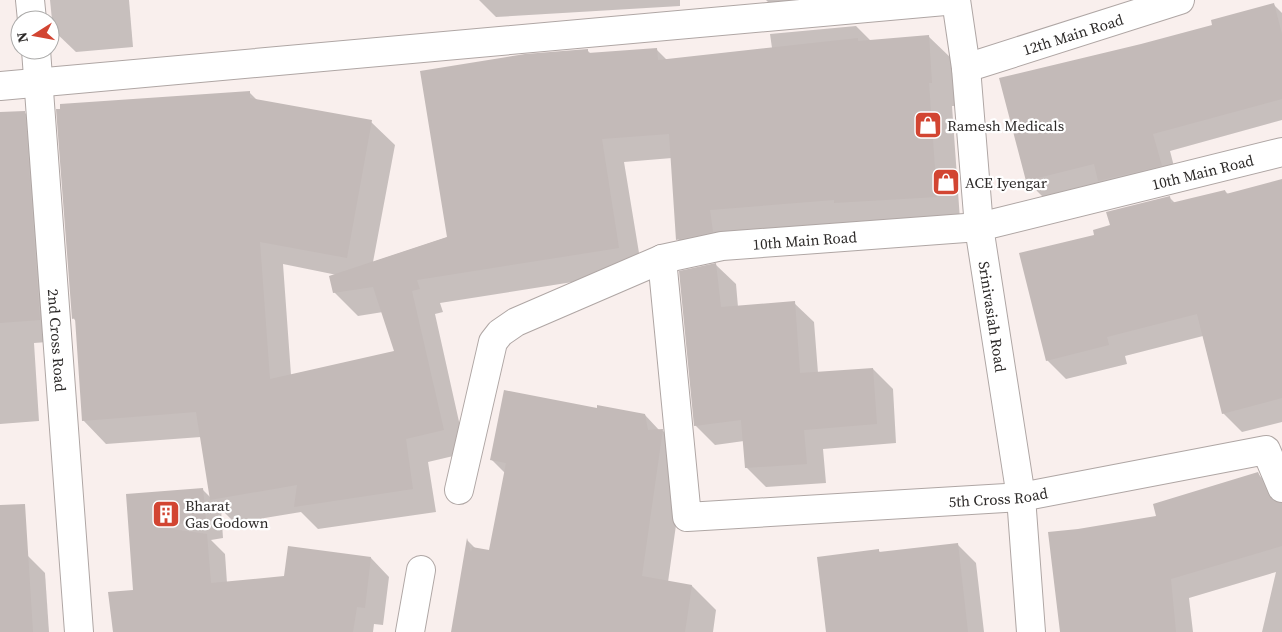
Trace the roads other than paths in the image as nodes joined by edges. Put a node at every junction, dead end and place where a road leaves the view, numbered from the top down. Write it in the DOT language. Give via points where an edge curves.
graph roads {
  1 [pos="956,0"];
  2 [pos="1180,0"];
  3 [pos="37,60"];
  4 [pos="966,68"];
  5 [pos="39,83"];
  6 [pos="0,86"];
  7 [pos="1282,152"];
  8 [pos="979,227"];
  9 [pos="662,259"];
  10 [pos="1282,488"];
  11 [pos="459,490"];
  12 [pos="1021,498"];
  13 [pos="420,570"];
  14 [pos="79,632"];
  15 [pos="410,632"];
  16 [pos="1031,632"];
  1 -- 4 [label="street, Srinivasiah Road"];
  1 -- 5 [label="street"];
  2 -- 4 [label="street, 12th Main Road"];
  3 -- 5 [label="street, 2nd Cross Road"];
  4 -- 8 [label="street, Srinivasiah Road"];
  5 -- 6 [label="street"];
  5 -- 14 [label="street, 2nd Cross Road"];
  7 -- 8 [label="street, 10th Main Road"];
  8 -- 9 [label="street, 10th Main Road" via="722,246"];
  8 -- 12 [label="street, Srinivasiah Road"];
  9 -- 11 [label="street, 10th Main Road" via="516,322 500,333 493,342"];
  9 -- 12 [label="street, 5th Cross Road" via="687,517"];
  10 -- 12 [label="street, 5th Cross Road" via="1266,450"];
  12 -- 16 [label="street, Srinivasiah Road"];
  13 -- 15 [label="street"];
}
